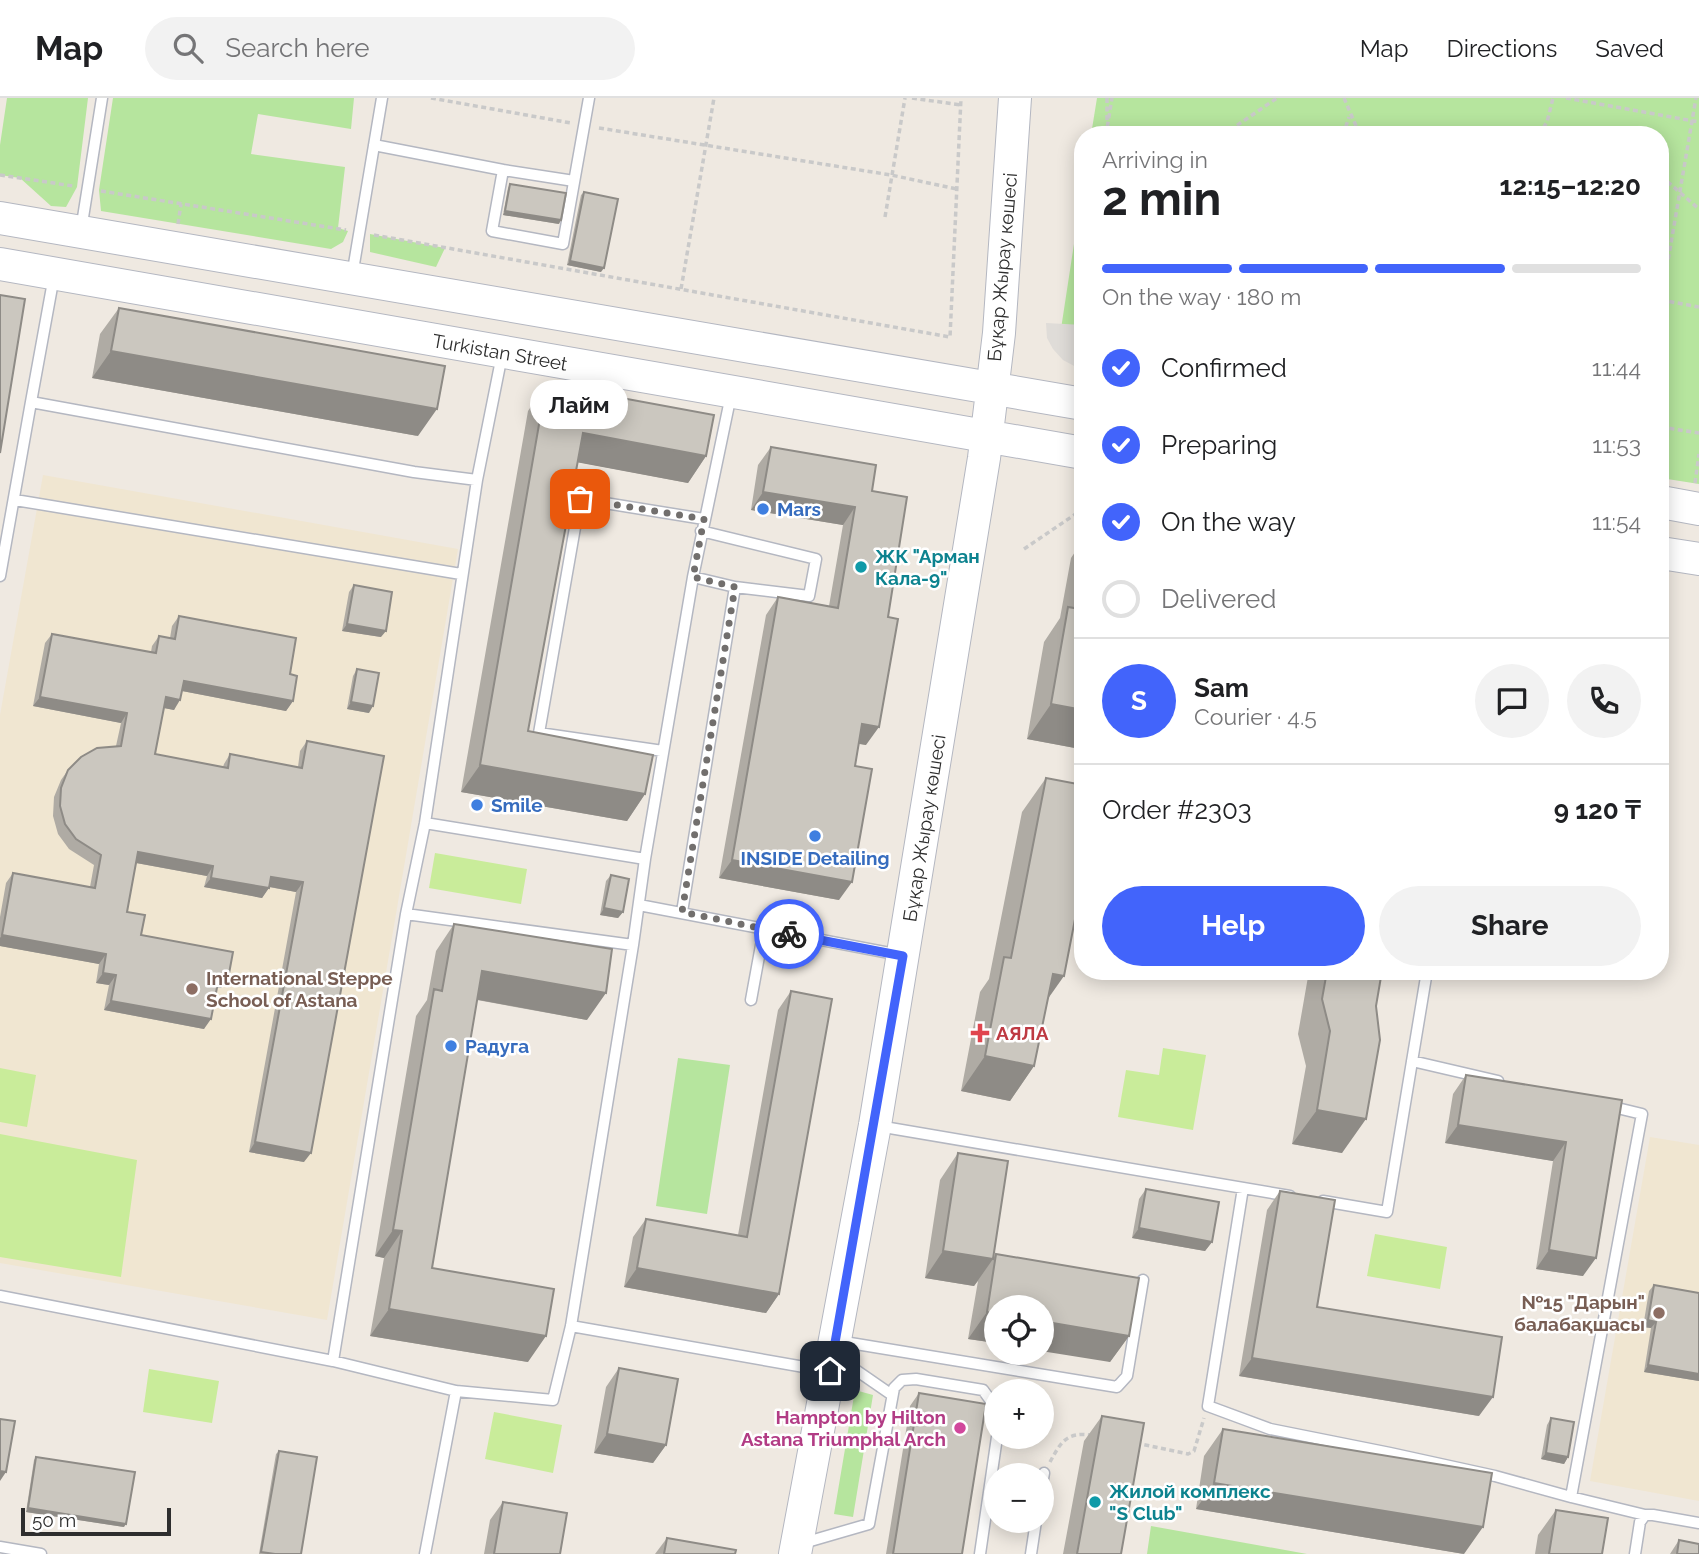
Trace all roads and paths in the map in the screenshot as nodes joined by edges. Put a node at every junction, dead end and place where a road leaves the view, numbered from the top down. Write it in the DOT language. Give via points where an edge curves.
graph roads {
  1 [pos="102,98"];
  2 [pos="382,98"];
  3 [pos="431,98"];
  4 [pos="589,98"];
  5 [pos="714,98"];
  6 [pos="905,98"];
  7 [pos="912,98"];
  8 [pos="961,98"];
  9 [pos="1015,98"];
  10 [pos="1110,98"];
  11 [pos="1277,98"];
  12 [pos="1344,98"];
  13 [pos="1553,98"];
  14 [pos="1566,98"];
  15 [pos="1696,98"];
  16 [pos="961,105"];
  17 [pos="1350,115"];
  18 [pos="1692,121"];
  19 [pos="1699,122"];
  20 [pos="584,125"];
  21 [pos="1107,126"];
  22 [pos="1236,126"];
  23 [pos="1346,126"];
  24 [pos="1356,126"];
  25 [pos="1545,126"];
  26 [pos="374,145"];
  27 [pos="705,145"];
  28 [pos="503,170"];
  29 [pos="0,175"];
  30 [pos="891,175"];
  31 [pos="574,181"];
  32 [pos="1669,183"];
  33 [pos="88,188"];
  34 [pos="957,189"];
  35 [pos="1679,192"];
  36 [pos="181,204"];
  37 [pos="1699,209"];
  38 [pos="885,217"];
  39 [pos="0,218"];
  40 [pos="178,224"];
  41 [pos="81,232"];
  42 [pos="359,233"];
  43 [pos="137,242"];
  44 [pos="1669,252"];
  45 [pos="228,257"];
  46 [pos="0,264"];
  47 [pos="54,274"];
  48 [pos="352,279"];
  49 [pos="117,285"];
  50 [pos="681,289"];
  51 [pos="188,297"];
  52 [pos="1669,301"];
  53 [pos="1699,306"];
  54 [pos="503,352"];
  55 [pos="992,387"];
  56 [pos="732,392"];
  57 [pos="31,402"];
  58 [pos="1074,402"];
  59 [pos="1669,428"];
  60 [pos="1699,433"];
  61 [pos="988,437"];
  62 [pos="1074,451"];
  63 [pos="1699,454"];
  64 [pos="477,480"];
  65 [pos="1697,496"];
  66 [pos="15,500"];
  67 [pos="1669,501"];
  68 [pos="1074,515"];
  69 [pos="704,519"];
  70 [pos="701,531"];
  71 [pos="1024,549"];
  72 [pos="1669,553"];
  73 [pos="1699,559"];
  74 [pos="461,574"];
  75 [pos="0,576"];
  76 [pos="693,577"];
  77 [pos="735,587"];
  78 [pos="663,751"];
  79 [pos="425,824"];
  80 [pos="645,859"];
  81 [pos="639,905"];
  82 [pos="682,912"];
  83 [pos="406,914"];
  84 [pos="764,929"];
  85 [pos="633,945"];
  86 [pos="903,956"];
  87 [pos="1426,980"];
  88 [pos="751,1000"];
  89 [pos="1412,1061"];
  90 [pos="1506,1083"];
  91 [pos="1601,1105"];
  92 [pos="875,1125"];
  93 [pos="1242,1188"];
  94 [pos="1143,1280"];
  95 [pos="0,1296"];
  96 [pos="571,1326"];
  97 [pos="833,1356"];
  98 [pos="333,1361"];
  99 [pos="456,1391"];
  100 [pos="984,1391"];
  101 [pos="892,1395"];
  102 [pos="1208,1406"];
  103 [pos="1099,1436"];
  104 [pos="1134,1443"];
  105 [pos="995,1449"];
  106 [pos="1050,1463"];
  107 [pos="1571,1497"];
  108 [pos="1645,1515"];
  109 [pos="1699,1523"];
  110 [pos="1034,1533"];
  111 [pos="0,1547"];
  112 [pos="797,1549"];
  113 [pos="41,1554"];
  114 [pos="425,1554"];
  115 [pos="980,1554"];
  116 [pos="1031,1554"];
  117 [pos="1635,1554"];
  1 -- 33 [label="lane"];
  2 -- 26 [label="lane"];
  3 -- 20 [label="path"];
  4 -- 20 [label="lane"];
  5 -- 27 [label="path"];
  6 -- 30 [label="path"];
  7 -- 16 [label="path"];
  8 -- 16 [label="path"];
  9 -- 55 [label="main road, Бұқар Жырау көшесі"];
  10 -- 21 [label="path"];
  11 -- 22 [label="path"];
  12 -- 17 [label="path"];
  13 -- 25 [label="path"];
  14 -- 18 [label="path"];
  15 -- 18 [label="path"];
  16 -- 34 [label="path"];
  17 -- 23 [label="path"];
  17 -- 24 [label="path"];
  18 -- 19 [label="path"];
  18 -- 35 [label="path"];
  20 -- 27 [label="path"];
  20 -- 31 [label="lane"];
  26 -- 28 [label="lane"];
  26 -- 42 [label="lane"];
  27 -- 30 [label="path"];
  27 -- 50 [label="path"];
  28 -- 31 [label="lane"];
  28 -- 31 [label="lane" via="492,231 563,244"];
  29 -- 33 [label="path"];
  30 -- 34 [label="path"];
  30 -- 38 [label="path"];
  32 -- 35 [label="path"];
  33 -- 36 [label="path"];
  33 -- 41 [label="lane"];
  34 -- 50 [label="path" via="950,337"];
  35 -- 37 [label="path"];
  35 -- 44 [label="path"];
  36 -- 40 [label="path"];
  36 -- 42 [label="path"];
  39 -- 41 [label="main road"];
  41 -- 43 [label="main road"];
  42 -- 48 [label="lane"];
  42 -- 50 [label="path"];
  43 -- 45 [label="main road"];
  43 -- 49 [label="main road" via="147,266 140,279"];
  45 -- 48 [label="main road"];
  45 -- 51 [label="main road" via="198,259 188,277"];
  46 -- 47 [label="main road, Turkistan Street"];
  47 -- 49 [label="main road, Turkistan Street"];
  47 -- 57 [label="lane"];
  48 -- 55 [label="main road"];
  49 -- 51 [label="main road, Turkistan Street"];
  51 -- 54 [label="main road, Turkistan Street"];
  52 -- 53 [label="path"];
  54 -- 56 [label="main road, Turkistan Street"];
  54 -- 64 [label="lane"];
  55 -- 58 [label="main road"];
  55 -- 61 [label="main road, Бұқар Жырау көшесі"];
  56 -- 61 [label="main road, Turkistan Street"];
  56 -- 69 [label="lane"];
  57 -- 64 [label="lane"];
  57 -- 66 [label="lane"];
  59 -- 60 [label="path"];
  61 -- 62 [label="main road, Turkistan Street"];
  61 -- 86 [label="main road, Бұқар Жырау көшесі"];
  63 -- 65 [label="path"];
  64 -- 74 [label="lane"];
  65 -- 67 [label="main road"];
  66 -- 74 [label="lane"];
  66 -- 75 [label="lane"];
  68 -- 71 [label="path"];
  69 -- 70 [label="lane"];
  69 -- 78 [label="lane" via="580,499 538,733"];
  70 -- 76 [label="lane"];
  70 -- 77 [label="lane" via="816,559 809,596"];
  72 -- 73 [label="main road"];
  74 -- 79 [label="lane"];
  76 -- 77 [label="lane"];
  76 -- 78 [label="lane"];
  77 -- 82 [label="lane"];
  78 -- 80 [label="lane"];
  79 -- 80 [label="lane"];
  79 -- 83 [label="lane"];
  80 -- 81 [label="lane"];
  81 -- 82 [label="lane"];
  81 -- 85 [label="lane"];
  82 -- 84 [label="lane"];
  83 -- 85 [label="lane"];
  83 -- 98 [label="lane"];
  84 -- 86 [label="lane"];
  84 -- 88 [label="lane"];
  85 -- 96 [label="lane"];
  86 -- 92 [label="main road, Бұқар Жырау көшесі"];
  87 -- 89 [label="lane"];
  89 -- 90 [label="lane"];
  89 -- 93 [label="lane" via="1387,1212"];
  91 -- 107 [label="lane" via="1642,1114"];
  92 -- 93 [label="lane"];
  92 -- 97 [label="main road, Бұқар Жырау көшесі"];
  93 -- 102 [label="lane"];
  94 -- 97 [label="lane" via="1128,1376 1117,1387"];
  95 -- 98 [label="lane"];
  96 -- 97 [label="lane"];
  96 -- 99 [label="lane" via="553,1401"];
  97 -- 101 [label="lane"];
  97 -- 112 [label="main road, Бұқар Жырау көшесі"];
  98 -- 99 [label="lane"];
  99 -- 114 [label="lane"];
  100 -- 101 [label="lane" via="916,1379 902,1380"];
  101 -- 112 [label="lane" via="869,1524"];
  102 -- 104 [label="path" via="1194,1451 1188,1454"];
  102 -- 107 [label="lane" via="1270,1429 1390,1452"];
  103 -- 106 [label="path" via="1069,1436"];
  105 -- 115 [label="lane"];
  107 -- 108 [label="lane"];
  108 -- 109 [label="lane"];
  108 -- 117 [label="lane"];
  110 -- 116 [label="lane"];
  111 -- 113 [label="lane"];
}
